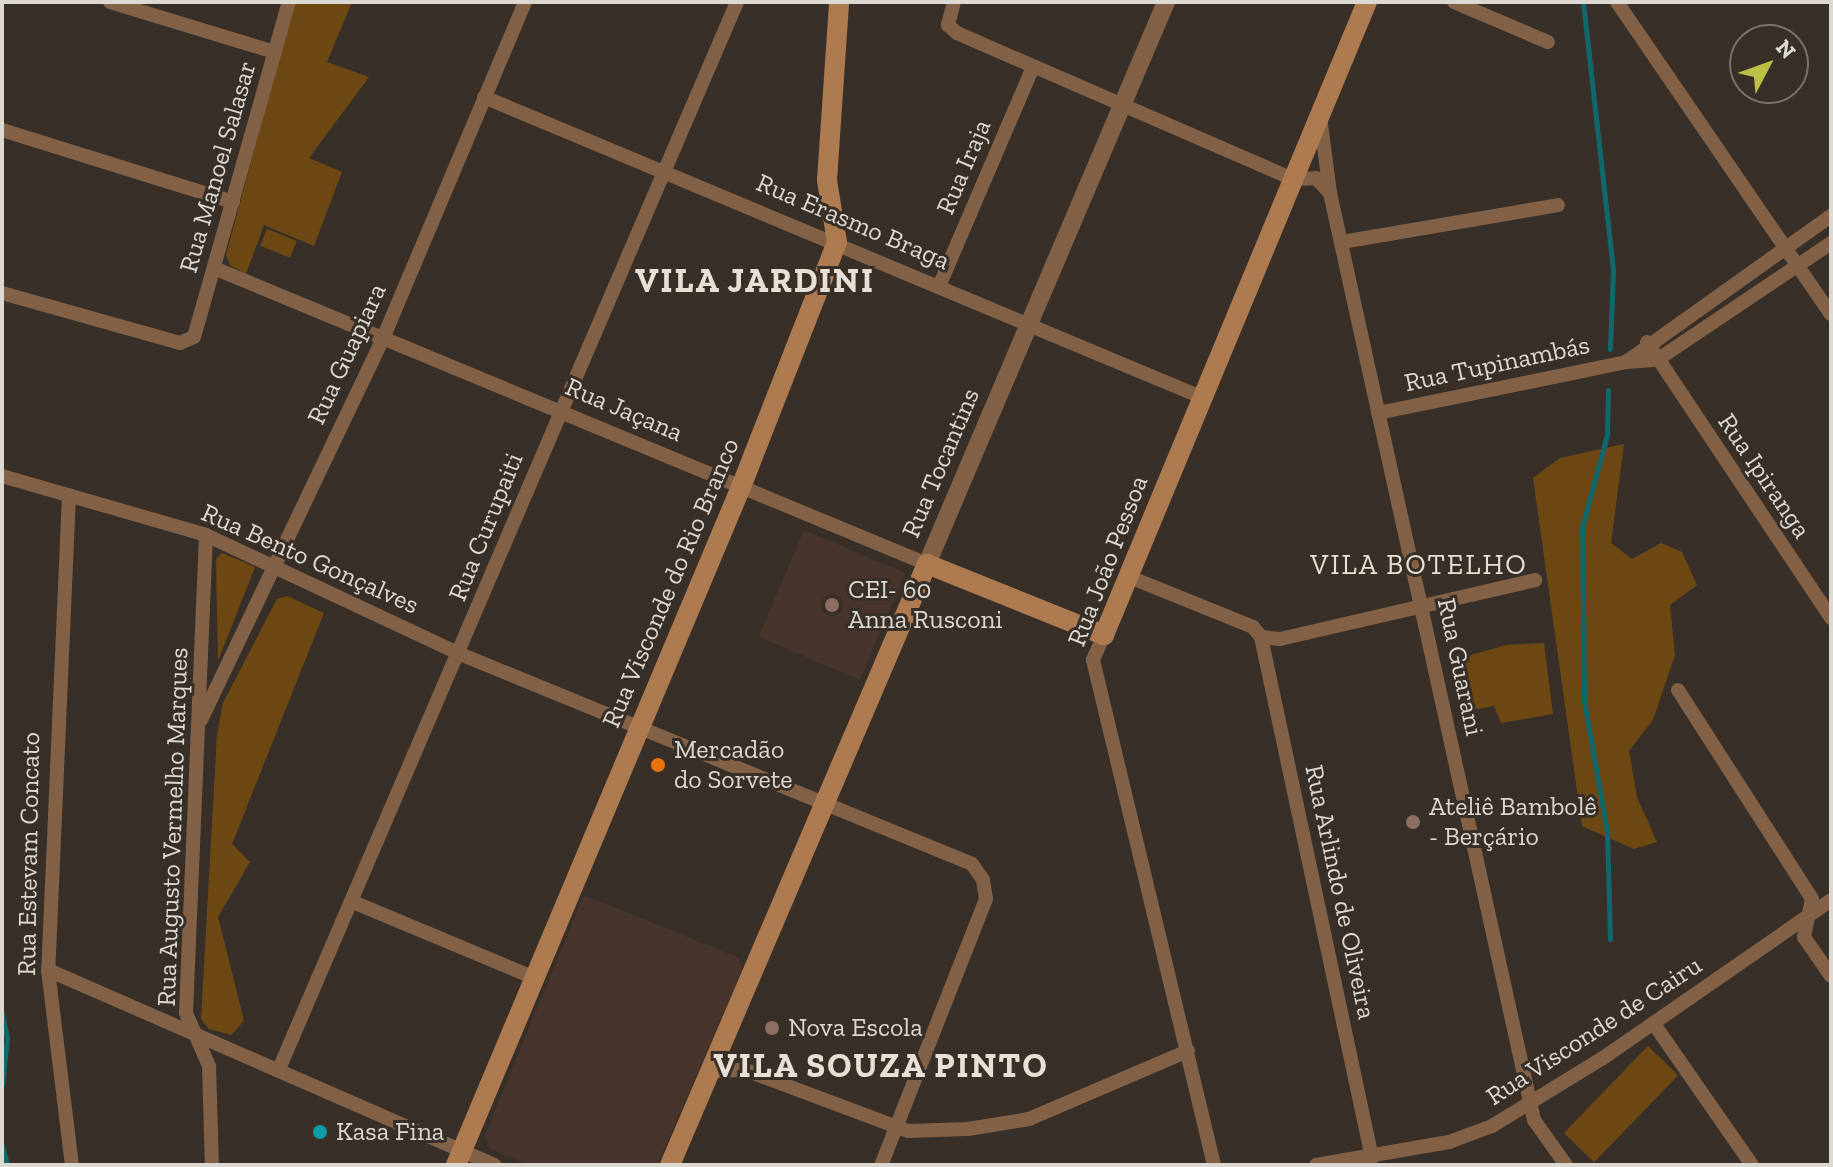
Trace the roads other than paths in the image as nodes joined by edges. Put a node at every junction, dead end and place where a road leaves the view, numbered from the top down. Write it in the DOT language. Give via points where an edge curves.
graph roads {
  1 [pos="110,2"];
  2 [pos="289,2"];
  3 [pos="525,2"];
  4 [pos="737,2"];
  5 [pos="839,2"];
  6 [pos="954,2"];
  7 [pos="1166,2"];
  8 [pos="1367,2"];
  9 [pos="1454,2"];
  10 [pos="1617,2"];
  11 [pos="1548,42"];
  12 [pos="275,52"];
  13 [pos="1032,69"];
  14 [pos="484,97"];
  15 [pos="1122,107"];
  16 [pos="1320,115"];
  17 [pos="2,130"];
  18 [pos="664,168"];
  19 [pos="1293,179"];
  20 [pos="1330,193"];
  21 [pos="233,202"];
  22 [pos="1558,205"];
  23 [pos="1831,216"];
  24 [pos="837,242"];
  25 [pos="1342,242"];
  26 [pos="1831,243"];
  27 [pos="1786,246"];
  28 [pos="1798,265"];
  29 [pos="214,268"];
  30 [pos="940,284"];
  31 [pos="2,293"];
  32 [pos="1831,314"];
  33 [pos="1028,322"];
  34 [pos="384,336"];
  35 [pos="1647,342"];
  36 [pos="1657,360"];
  37 [pos="1626,362"];
  38 [pos="1201,397"];
  39 [pos="559,411"];
  40 [pos="1378,413"];
  41 [pos="2,476"];
  42 [pos="741,487"];
  43 [pos="69,495"];
  44 [pos="206,535"];
  45 [pos="927,564"];
  46 [pos="272,570"];
  47 [pos="1127,576"];
  48 [pos="1535,580"];
  49 [pos="1422,606"];
  50 [pos="1831,618"];
  51 [pos="1104,635"];
  52 [pos="1261,637"];
  53 [pos="460,654"];
  54 [pos="1678,690"];
  55 [pos="201,720"];
  56 [pos="639,727"];
  57 [pos="824,807"];
  58 [pos="1831,900"];
  59 [pos="353,902"];
  60 [pos="1809,915"];
  61 [pos="48,970"];
  62 [pos="1831,976"];
  63 [pos="535,978"];
  64 [pos="1654,1024"];
  65 [pos="197,1035"];
  66 [pos="1188,1051"];
  67 [pos="279,1069"];
  68 [pos="709,1071"];
  69 [pos="1531,1106"];
  70 [pos="898,1128"];
  71 [pos="459,1158"];
  72 [pos="1372,1158"];
  73 [pos="72,1165"];
  74 [pos="212,1165"];
  75 [pos="494,1165"];
  76 [pos="670,1165"];
  77 [pos="881,1165"];
  78 [pos="1214,1165"];
  79 [pos="1316,1165"];
  80 [pos="1566,1165"];
  81 [pos="1752,1165"];
  1 -- 12 [label="street"];
  2 -- 12 [label="street, Rua Manoel Salasar"];
  3 -- 14 [label="street, Rua Guapiara"];
  4 -- 18 [label="street, Rua Curupaiti"];
  5 -- 24 [label="main road" via="827,180"];
  6 -- 13 [label="street" via="948,25"];
  7 -- 15 [label="street, Rua Tocantins"];
  8 -- 16 [label="main road, Rua João Pessoa"];
  9 -- 11 [label="street"];
  10 -- 27 [label="street"];
  12 -- 21 [label="street, Rua Manoel Salasar"];
  13 -- 15 [label="street"];
  13 -- 30 [label="street, Rua Iraja"];
  14 -- 18 [label="street, Rua Erasmo Braga"];
  14 -- 34 [label="street, Rua Guapiara"];
  15 -- 19 [label="street"];
  15 -- 33 [label="street, Rua Tocantins"];
  16 -- 19 [label="main road, Rua João Pessoa"];
  16 -- 20 [label="street, Rua Guarani"];
  17 -- 21 [label="street"];
  18 -- 24 [label="street, Rua Erasmo Braga"];
  18 -- 39 [label="street, Rua Curupaiti"];
  19 -- 20 [label="street" via="1316,178"];
  19 -- 38 [label="main road, Rua João Pessoa"];
  20 -- 25 [label="street, Rua Guarani"];
  21 -- 29 [label="street, Rua Manoel Salasar"];
  22 -- 25 [label="street"];
  23 -- 27 [label="street"];
  24 -- 30 [label="street, Rua Erasmo Braga"];
  24 -- 42 [label="main road, Rua Visconde do Rio Branco"];
  25 -- 40 [label="street, Rua Guarani"];
  26 -- 28 [label="street"];
  27 -- 28 [label="street"];
  27 -- 35 [label="street"];
  28 -- 32 [label="street"];
  28 -- 36 [label="street"];
  29 -- 31 [label="street, Rua Manoel Salasar" via="188,343"];
  29 -- 34 [label="street, Rua Jaçana"];
  30 -- 33 [label="street, Rua Erasmo Braga"];
  33 -- 38 [label="street, Rua Erasmo Braga"];
  33 -- 45 [label="street, Rua Tocantins"];
  34 -- 39 [label="street, Rua Jaçana"];
  34 -- 46 [label="street, Rua Guapiara"];
  35 -- 36 [label="street, Rua Ipiranga"];
  35 -- 37 [label="street"];
  36 -- 37 [label="street, Rua Tupinambás"];
  36 -- 50 [label="street, Rua Ipiranga"];
  37 -- 40 [label="street, Rua Tupinambás"];
  38 -- 47 [label="main road, Rua João Pessoa"];
  39 -- 42 [label="street, Rua Jaçana"];
  39 -- 53 [label="street, Rua Curupaiti"];
  40 -- 49 [label="street, Rua Guarani"];
  41 -- 43 [label="street, Rua Bento Gonçalves"];
  42 -- 45 [label="street, Rua Jaçana"];
  42 -- 56 [label="main road, Rua Visconde do Rio Branco"];
  43 -- 44 [label="street, Rua Bento Gonçalves"];
  43 -- 61 [label="street, Rua Estevam Concato"];
  44 -- 46 [label="street, Rua Bento Gonçalves" via="263,559"];
  44 -- 55 [label="street, Rua Augusto Vermelho Marques"];
  45 -- 51 [label="main road, Rua Jaçana"];
  45 -- 57 [label="main road, Rua Tocantins"];
  46 -- 53 [label="street, Rua Bento Gonçalves"];
  46 -- 55 [label="street, Rua Guapiara"];
  47 -- 51 [label="main road, Rua João Pessoa"];
  47 -- 52 [label="street" via="1253,627"];
  48 -- 49 [label="street"];
  49 -- 52 [label="street" via="1280,639"];
  49 -- 69 [label="street, Rua Guarani"];
  51 -- 66 [label="street, Rua João Pessoa" via="1093,660"];
  52 -- 72 [label="street, Rua Arlindo de Oliveira"];
  53 -- 56 [label="street, Rua Bento Gonçalves"];
  53 -- 59 [label="street, Rua Curupaiti"];
  54 -- 60 [label="street" via="1812,899"];
  55 -- 65 [label="street, Rua Augusto Vermelho Marques" via="186,1013"];
  56 -- 57 [label="street, Rua Bento Gonçalves"];
  56 -- 63 [label="main road, Rua Visconde do Rio Branco"];
  57 -- 68 [label="main road, Rua Tocantins"];
  57 -- 70 [label="street, Rua Bento Gonçalves" via="972,864 983,880 986,899"];
  58 -- 60 [label="street, Rua Visconde de Cairu"];
  59 -- 63 [label="street"];
  59 -- 67 [label="street, Rua Curupaiti"];
  60 -- 62 [label="street" via="1804,937"];
  60 -- 64 [label="street, Rua Visconde de Cairu"];
  61 -- 65 [label="street"];
  61 -- 73 [label="street, Rua Estevam Concato"];
  63 -- 71 [label="main road, Rua Visconde do Rio Branco"];
  64 -- 69 [label="street, Rua Visconde de Cairu"];
  64 -- 81 [label="street"];
  65 -- 67 [label="street"];
  65 -- 74 [label="street, Rua Augusto Vermelho Marques" via="209,1066"];
  66 -- 70 [label="street" via="1029,1119 968,1129"];
  66 -- 78 [label="street, Rua João Pessoa"];
  67 -- 71 [label="street"];
  68 -- 70 [label="street" via="745,1070"];
  68 -- 76 [label="main road, Rua Tocantins"];
  69 -- 72 [label="street, Rua Visconde de Cairu" via="1449,1142"];
  69 -- 80 [label="street, Rua Guarani" via="1534,1120"];
  70 -- 77 [label="street"];
  71 -- 75 [label="street"];
  72 -- 79 [label="street, Rua Visconde de Cairu"];
}
